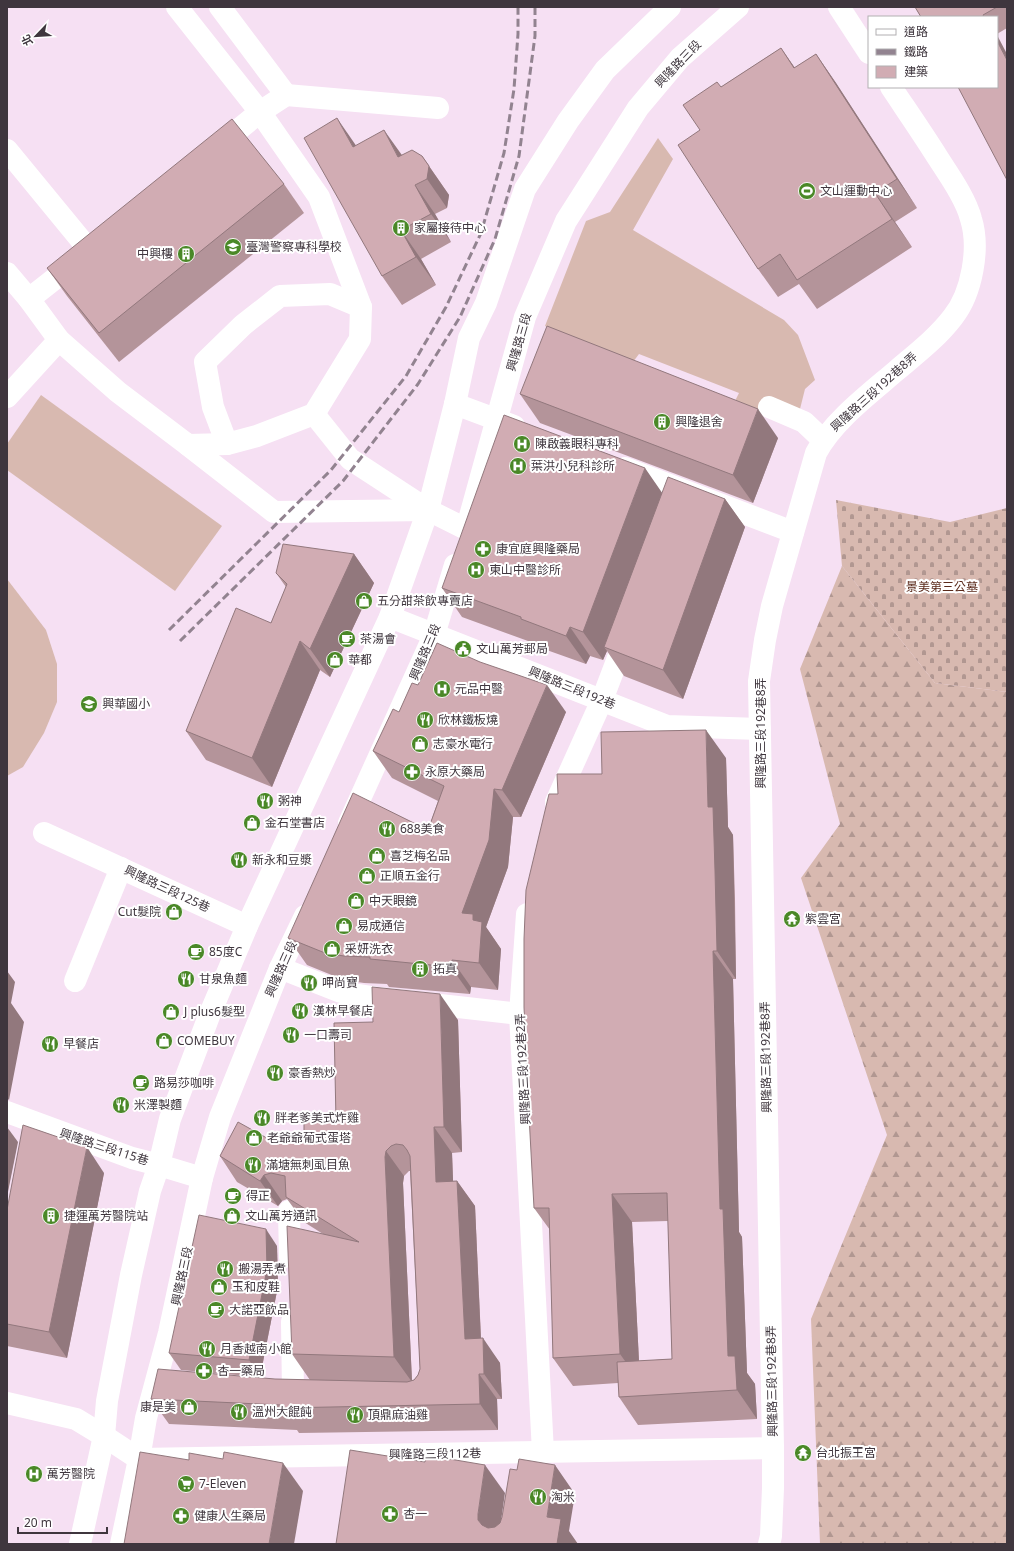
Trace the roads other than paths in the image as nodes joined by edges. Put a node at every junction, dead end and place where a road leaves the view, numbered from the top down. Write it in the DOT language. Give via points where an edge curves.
graph roads {
  1 [pos="177,7"];
  2 [pos="220,7"];
  3 [pos="670,7"];
  4 [pos="738,7"];
  5 [pos="839,7"];
  6 [pos="868,51"];
  7 [pos="892,88"];
  8 [pos="286,95"];
  9 [pos="438,108"];
  10 [pos="260,112"];
  11 [pos="7,150"];
  12 [pos="200,162"];
  13 [pos="108,236"];
  14 [pos="90,251"];
  15 [pos="7,273"];
  16 [pos="29,299"];
  17 [pos="361,307"];
  18 [pos="60,340"];
  19 [pos="7,397"];
  20 [pos="455,404"];
  21 [pos="769,407"];
  22 [pos="314,414"];
  23 [pos="497,420"];
  24 [pos="533,433"];
  25 [pos="823,440"];
  26 [pos="227,444"];
  27 [pos="188,446"];
  28 [pos="610,463"];
  29 [pos="681,489"];
  30 [pos="428,510"];
  31 [pos="673,511"];
  32 [pos="466,529"];
  33 [pos="793,532"];
  34 [pos="390,617"];
  35 [pos="632,620"];
  36 [pos="434,635"];
  37 [pos="602,700"];
  38 [pos="760,729"];
  39 [pos="549,821"];
  40 [pos="44,833"];
  41 [pos="340,841"];
  42 [pos="121,868"];
  43 [pos="314,897"];
  44 [pos="531,898"];
  45 [pos="247,926"];
  46 [pos="280,968"];
  47 [pos="75,981"];
  48 [pos="520,1014"];
  49 [pos="7,1112"];
  50 [pos="159,1165"];
  51 [pos="202,1178"];
  52 [pos="289,1211"];
  53 [pos="291,1274"];
  54 [pos="291,1306"];
  55 [pos="270,1390"];
  56 [pos="293,1392"];
  57 [pos="316,1393"];
  58 [pos="7,1403"];
  59 [pos="104,1436"];
  60 [pos="773,1448"];
  61 [pos="533,1452"];
  62 [pos="353,1456"];
  63 [pos="139,1459"];
  64 [pos="521,1475"];
  65 [pos="349,1478"];
  66 [pos="80,1544"];
  67 [pos="121,1544"];
  68 [pos="769,1544"];
  1 -- 10 [label="main road"];
  2 -- 8 [label="main road"];
  3 -- 20 [label="main road" via="604,70 525,189 486,303 469,338"];
  4 -- 23 [label="main road, 興隆路三段" via="680,58 638,108 566,221 525,317"];
  5 -- 6 [label="main road"];
  7 -- 25 [label="main road, 興隆路三段192巷8弄" via="955,184 971,218 975,242 973,267 966,292 950,322 935,338 861,400"];
  8 -- 9 [label="main road"];
  8 -- 10 [label="main road"];
  10 -- 12 [label="main road"];
  10 -- 17 [label="main road" via="319,197"];
  11 -- 14 [label="main road"];
  13 -- 14 [label="main road"];
  14 -- 16 [label="main road"];
  15 -- 16 [label="main road"];
  16 -- 18 [label="main road"];
  17 -- 22 [label="main road" via="360,339"];
  17 -- 26 [label="main road" via="330,294 280,296 244,325 205,362 213,407"];
  18 -- 19 [label="main road"];
  18 -- 27 [label="main road" via="118,392"];
  20 -- 23 [label="main road"];
  20 -- 30 [label="main road"];
  21 -- 25 [label="main road" via="804,422"];
  22 -- 26 [label="main road" via="257,436"];
  22 -- 30 [label="main road" via="350,459"];
  23 -- 24 [label="main road"];
  23 -- 32 [label="main road, 興隆路三段"];
  25 -- 33 [label="main road, 興隆路三段192巷8弄" via="816,453"];
  26 -- 27 [label="main road"];
  27 -- 30 [label="main road" via="274,512"];
  28 -- 29 [label="main road"];
  29 -- 31 [label="main road"];
  29 -- 33 [label="main road"];
  30 -- 32 [label="main road"];
  30 -- 34 [label="main road"];
  32 -- 36 [label="main road, 興隆路三段"];
  33 -- 38 [label="main road, 興隆路三段192巷8弄" via="765,640 759,681"];
  34 -- 36 [label="main road, 興隆路三段192巷"];
  34 -- 45 [label="main road"];
  35 -- 37 [label="main road"];
  36 -- 37 [label="main road, 興隆路三段192巷"];
  36 -- 41 [label="main road, 興隆路三段"];
  37 -- 38 [label="main road, 興隆路三段192巷" via="667,726"];
  37 -- 39 [label="main road"];
  38 -- 60 [label="main road, 興隆路三段192巷8弄"];
  40 -- 42 [label="main road, 興隆路三段125巷"];
  42 -- 45 [label="main road, 興隆路三段125巷"];
  42 -- 47 [label="main road"];
  43 -- 46 [label="main road, 興隆路三段"];
  44 -- 48 [label="main road, 興隆路三段192巷2弄" via="526,921"];
  45 -- 50 [label="main road" via="208,1016 170,1119"];
  46 -- 48 [label="main road" via="341,992"];
  46 -- 51 [label="main road, 興隆路三段" via="220,1117"];
  48 -- 61 [label="main road, 興隆路三段192巷2弄"];
  49 -- 50 [label="main road, 興隆路三段115巷" via="32,1131"];
  50 -- 51 [label="main road, 興隆路三段115巷"];
  50 -- 59 [label="main road" via="150,1191 130,1275 107,1401"];
  51 -- 63 [label="main road, 興隆路三段" via="169,1333 166,1381 146,1418"];
  52 -- 53 [label="main road"];
  54 -- 56 [label="main road"];
  55 -- 56 [label="main road"];
  56 -- 57 [label="main road"];
  58 -- 59 [label="main road" via="76,1419"];
  59 -- 63 [label="main road"];
  59 -- 66 [label="main road"];
  60 -- 61 [label="main road, 興隆路三段112巷"];
  60 -- 68 [label="main road, 興隆路三段192巷8弄"];
  61 -- 62 [label="main road, 興隆路三段112巷"];
  61 -- 64 [label="main road, 興隆路三段192巷2弄"];
  62 -- 63 [label="main road, 興隆路三段112巷"];
  62 -- 65 [label="main road"];
  63 -- 67 [label="main road, 興隆路三段"];
}
